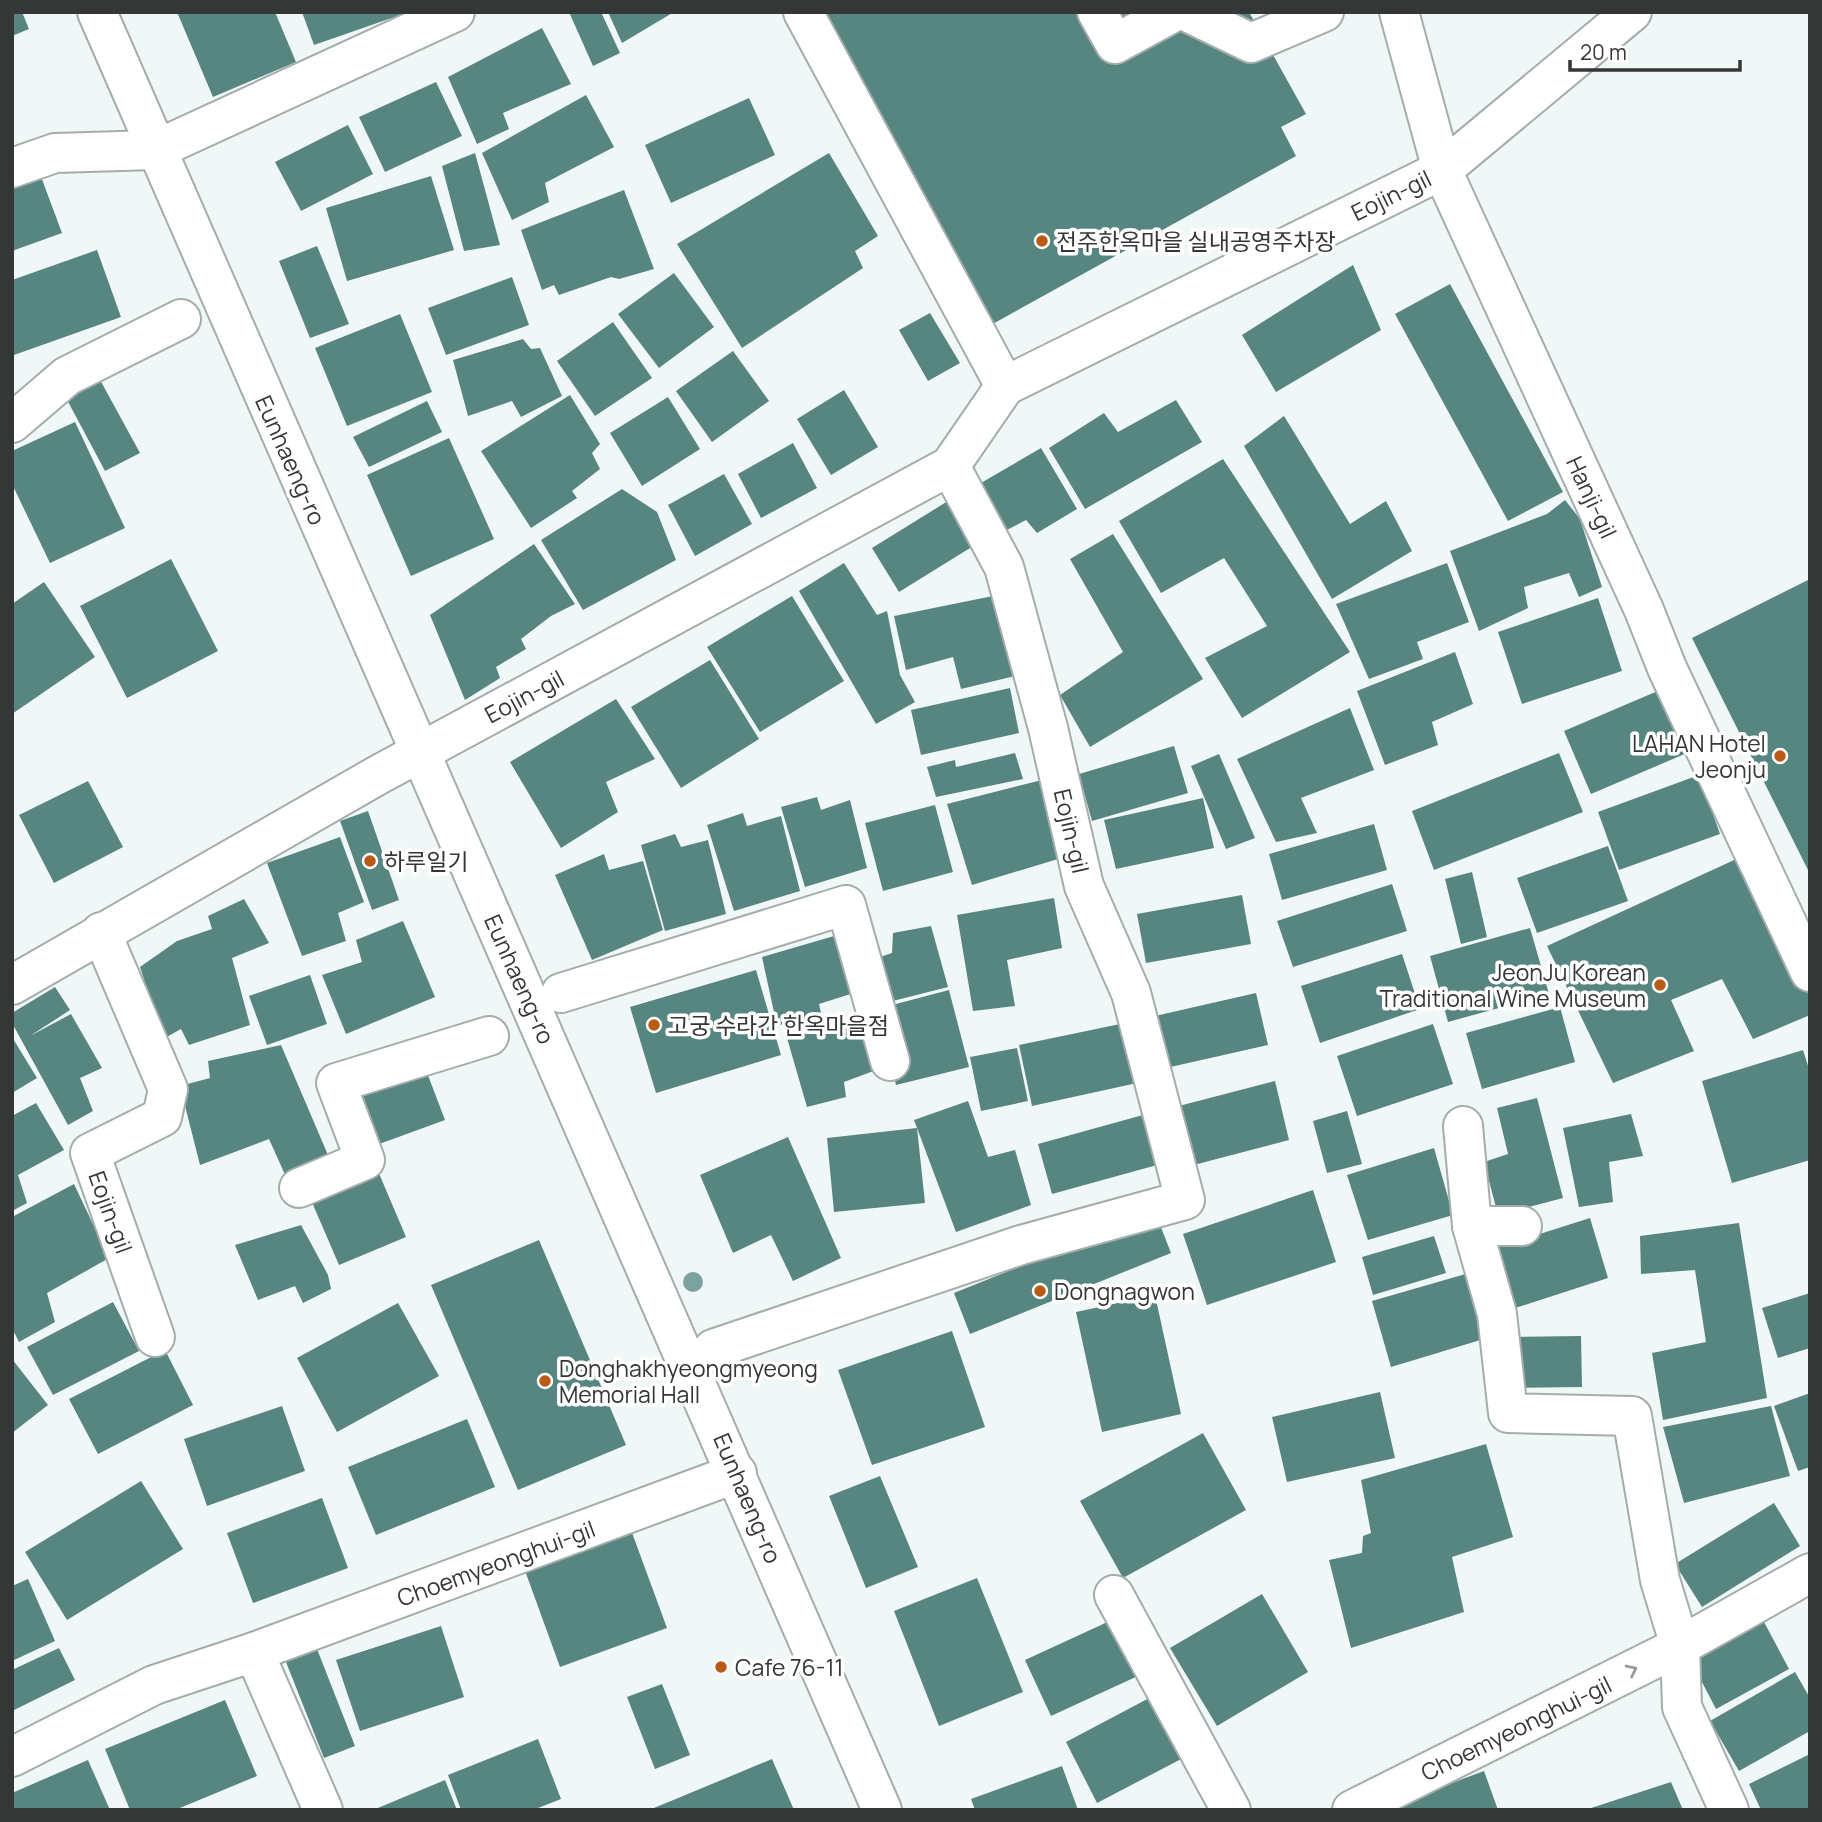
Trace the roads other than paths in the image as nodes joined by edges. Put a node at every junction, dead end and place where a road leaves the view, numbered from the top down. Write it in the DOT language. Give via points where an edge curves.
graph roads {
  1 [pos="97,12"];
  2 [pos="455,12"];
  3 [pos="803,12"];
  4 [pos="1097,12"];
  5 [pos="1174,12"];
  6 [pos="1187,12"];
  7 [pos="1324,12"];
  8 [pos="1399,12"];
  9 [pos="1632,12"];
  10 [pos="155,150"];
  11 [pos="12,167"];
  12 [pos="1441,170"];
  13 [pos="181,319"];
  14 [pos="1005,386"];
  15 [pos="12,423"];
  16 [pos="950,466"];
  17 [pos="419,752"];
  18 [pos="101,932"];
  19 [pos="1810,972"];
  20 [pos="12,985"];
  21 [pos="561,993"];
  22 [pos="489,1036"];
  23 [pos="890,1061"];
  24 [pos="1464,1126"];
  25 [pos="299,1188"];
  26 [pos="1472,1226"];
  27 [pos="1522,1226"];
  28 [pos="155,1337"];
  29 [pos="713,1349"];
  30 [pos="737,1473"];
  31 [pos="1810,1573"];
  32 [pos="1114,1595"];
  33 [pos="1680,1646"];
  34 [pos="254,1652"];
  35 [pos="12,1757"];
  36 [pos="323,1810"];
  37 [pos="882,1810"];
  38 [pos="1231,1810"];
  39 [pos="1352,1810"];
  40 [pos="1728,1810"];
  1 -- 10 [label="street, Eunhaeng-ro"];
  2 -- 10 [label="street"];
  3 -- 14 [label="street"];
  4 -- 5 [label="street" via="1115,44"];
  6 -- 7 [label="street" via="1251,43"];
  8 -- 12 [label="street, Hanji-gil"];
  9 -- 12 [label="street, Eojin-gil"];
  10 -- 11 [label="street" via="55,153"];
  10 -- 17 [label="street, Eunhaeng-ro"];
  12 -- 14 [label="street, Eojin-gil"];
  12 -- 19 [label="street, Hanji-gil"];
  13 -- 15 [label="street" via="66,376"];
  14 -- 16 [label="street, Eojin-gil"];
  16 -- 17 [label="street, Eojin-gil"];
  16 -- 29 [label="street, Eojin-gil" via="1004,567 1048,728 1084,886 1131,993 1185,1200 1021,1245"];
  17 -- 18 [label="street, Eojin-gil"];
  17 -- 30 [label="street, Eunhaeng-ro"];
  18 -- 20 [label="street, Eojin-gil"];
  18 -- 28 [label="street, Eojin-gil" via="168,1089 162,1117 90,1153"];
  21 -- 23 [label="street, Eunhaeng-ro" via="846,905"];
  22 -- 25 [label="street" via="336,1083 365,1160"];
  24 -- 26 [label="street"];
  26 -- 27 [label="street"];
  26 -- 33 [label="street" via="1497,1314 1508,1413 1632,1416 1660,1580"];
  30 -- 34 [label="street, Choemyeonghui-gil"];
  30 -- 37 [label="street, Eunhaeng-ro"];
  31 -- 33 [label="street, Choemyeonghui-gil"];
  32 -- 38 [label="street"];
  39 -- 33 [label="street, Choemyeonghui-gil, one-way"];
  33 -- 40 [label="street" via="1682,1707"];
  34 -- 35 [label="street, Choemyeonghui-gil" via="154,1685"];
  34 -- 36 [label="street"];
}
